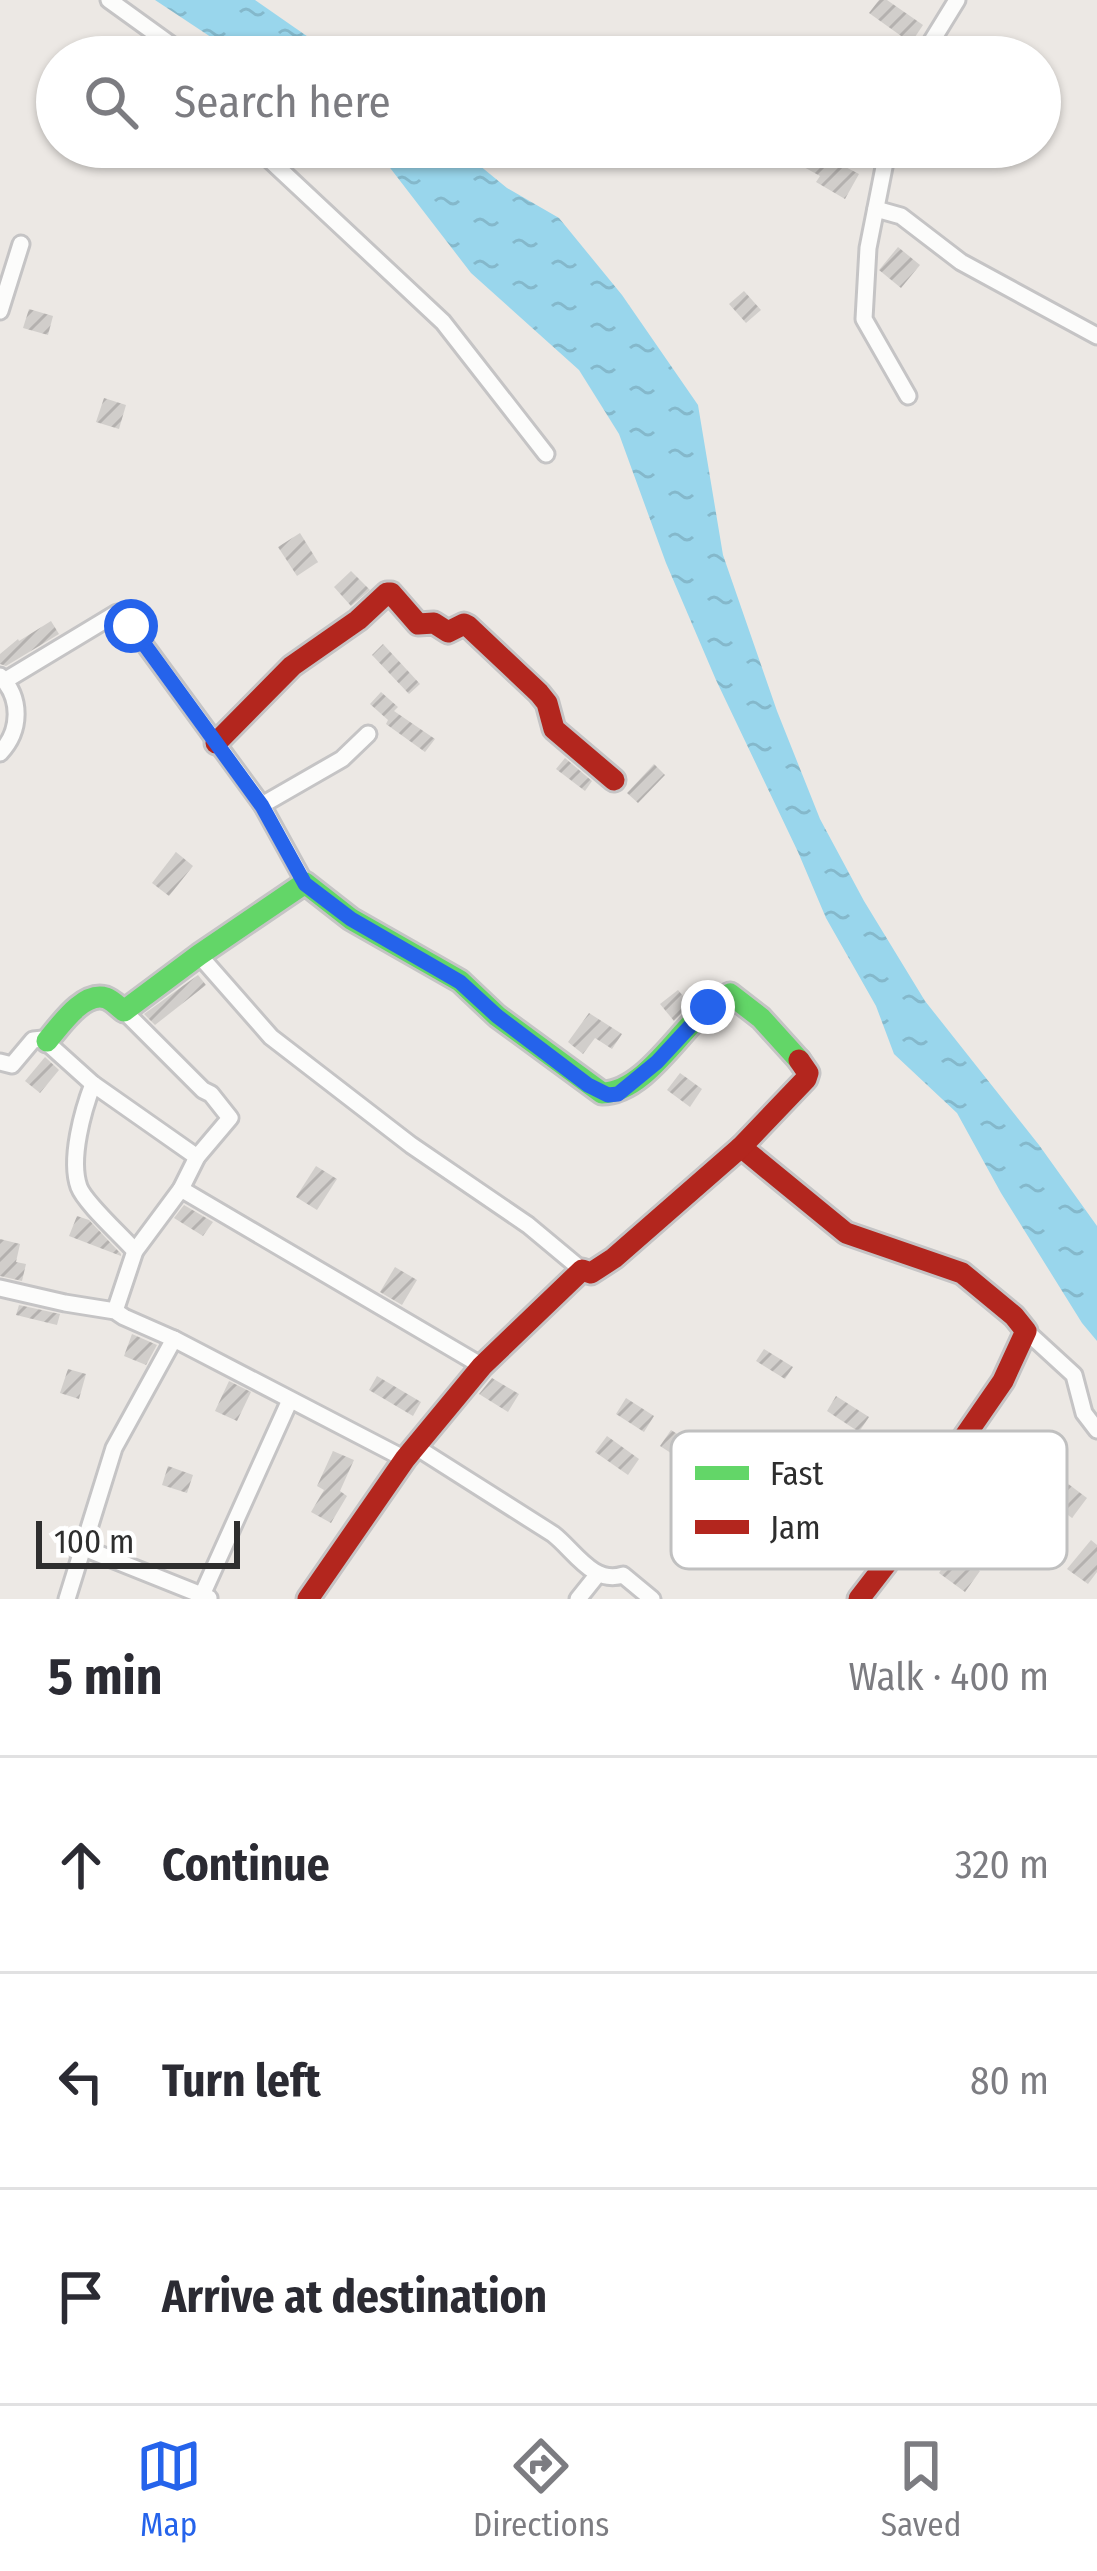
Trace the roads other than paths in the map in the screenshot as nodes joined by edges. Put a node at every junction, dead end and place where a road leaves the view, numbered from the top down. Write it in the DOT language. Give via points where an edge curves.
graph roads {
  1 [pos="109,0"];
  2 [pos="958,0"];
  3 [pos="159,36"];
  4 [pos="935,36"];
  5 [pos="278,168"];
  6 [pos="884,168"];
  7 [pos="876,209"];
  8 [pos="21,244"];
  9 [pos="0,311"];
  10 [pos="1097,336"];
  11 [pos="908,396"];
  12 [pos="546,454"];
  13 [pos="3,678"];
  14 [pos="368,734"];
  15 [pos="216,742"];
  16 [pos="0,753"];
  17 [pos="614,780"];
  18 [pos="262,806"];
  19 [pos="305,884"];
  20 [pos="199,955"];
  21 [pos="124,1011"];
  22 [pos="47,1042"];
  23 [pos="0,1062"];
  24 [pos="93,1084"];
  25 [pos="742,1147"];
  26 [pos="197,1157"];
  27 [pos="181,1189"];
  28 [pos="135,1251"];
  29 [pos="582,1270"];
  30 [pos="0,1288"];
  31 [pos="115,1311"];
  32 [pos="1026,1330"];
  33 [pos="173,1339"];
  34 [pos="482,1366"];
  35 [pos="290,1400"];
  36 [pos="1097,1430"];
  37 [pos="969,1431"];
  38 [pos="411,1453"];
  39 [pos="84,1548"];
  40 [pos="882,1569"];
  41 [pos="598,1574"];
  42 [pos="206,1597"];
  43 [pos="67,1599"];
  44 [pos="308,1599"];
  45 [pos="578,1599"];
  46 [pos="652,1599"];
  47 [pos="860,1599"];
  1 -- 3 [label="street"];
  2 -- 4 [label="street"];
  5 -- 12 [label="street" via="442,322"];
  6 -- 7 [label="street"];
  7 -- 10 [label="street" via="902,216 961,262"];
  7 -- 11 [label="street" via="864,319"];
  8 -- 9 [label="street"];
  13 -- 15 [label="street" via="117,613"];
  13 -- 16 [label="street" via="17,726"];
  14 -- 18 [label="street" via="342,759"];
  15 -- 17 [label="street" via="287,671 391,593 418,624 448,632 468,626 539,693 554,729"];
  15 -- 18 [label="street"];
  18 -- 19 [label="street"];
  19 -- 20 [label="street"];
  19 -- 25 [label="street" via="460,982 608,1095 657,1062 717,1000 733,995 808,1073"];
  20 -- 21 [label="street"];
  20 -- 29 [label="street" via="271,1037"];
  21 -- 22 [label="street" via="94,998"];
  21 -- 26 [label="street" via="230,1118"];
  22 -- 23 [label="street" via="37,1038 12,1065"];
  22 -- 24 [label="street"];
  24 -- 26 [label="street"];
  24 -- 28 [label="street" via="80,1119 80,1190"];
  25 -- 29 [label="street" via="614,1258"];
  25 -- 32 [label="street" via="846,1233 962,1273"];
  26 -- 27 [label="street"];
  27 -- 28 [label="street"];
  27 -- 34 [label="street"];
  28 -- 31 [label="street"];
  29 -- 34 [label="street"];
  30 -- 31 [label="street"];
  31 -- 33 [label="street"];
  32 -- 36 [label="street" via="1074,1375"];
  32 -- 37 [label="street"];
  33 -- 35 [label="street"];
  33 -- 39 [label="street" via="114,1448"];
  34 -- 38 [label="street"];
  35 -- 38 [label="street"];
  35 -- 42 [label="street"];
  38 -- 41 [label="street" via="553,1534"];
  38 -- 44 [label="street"];
  39 -- 42 [label="street"];
  39 -- 43 [label="street"];
  40 -- 47 [label="street"];
  41 -- 45 [label="street"];
  41 -- 46 [label="street" via="623,1575"];
}
